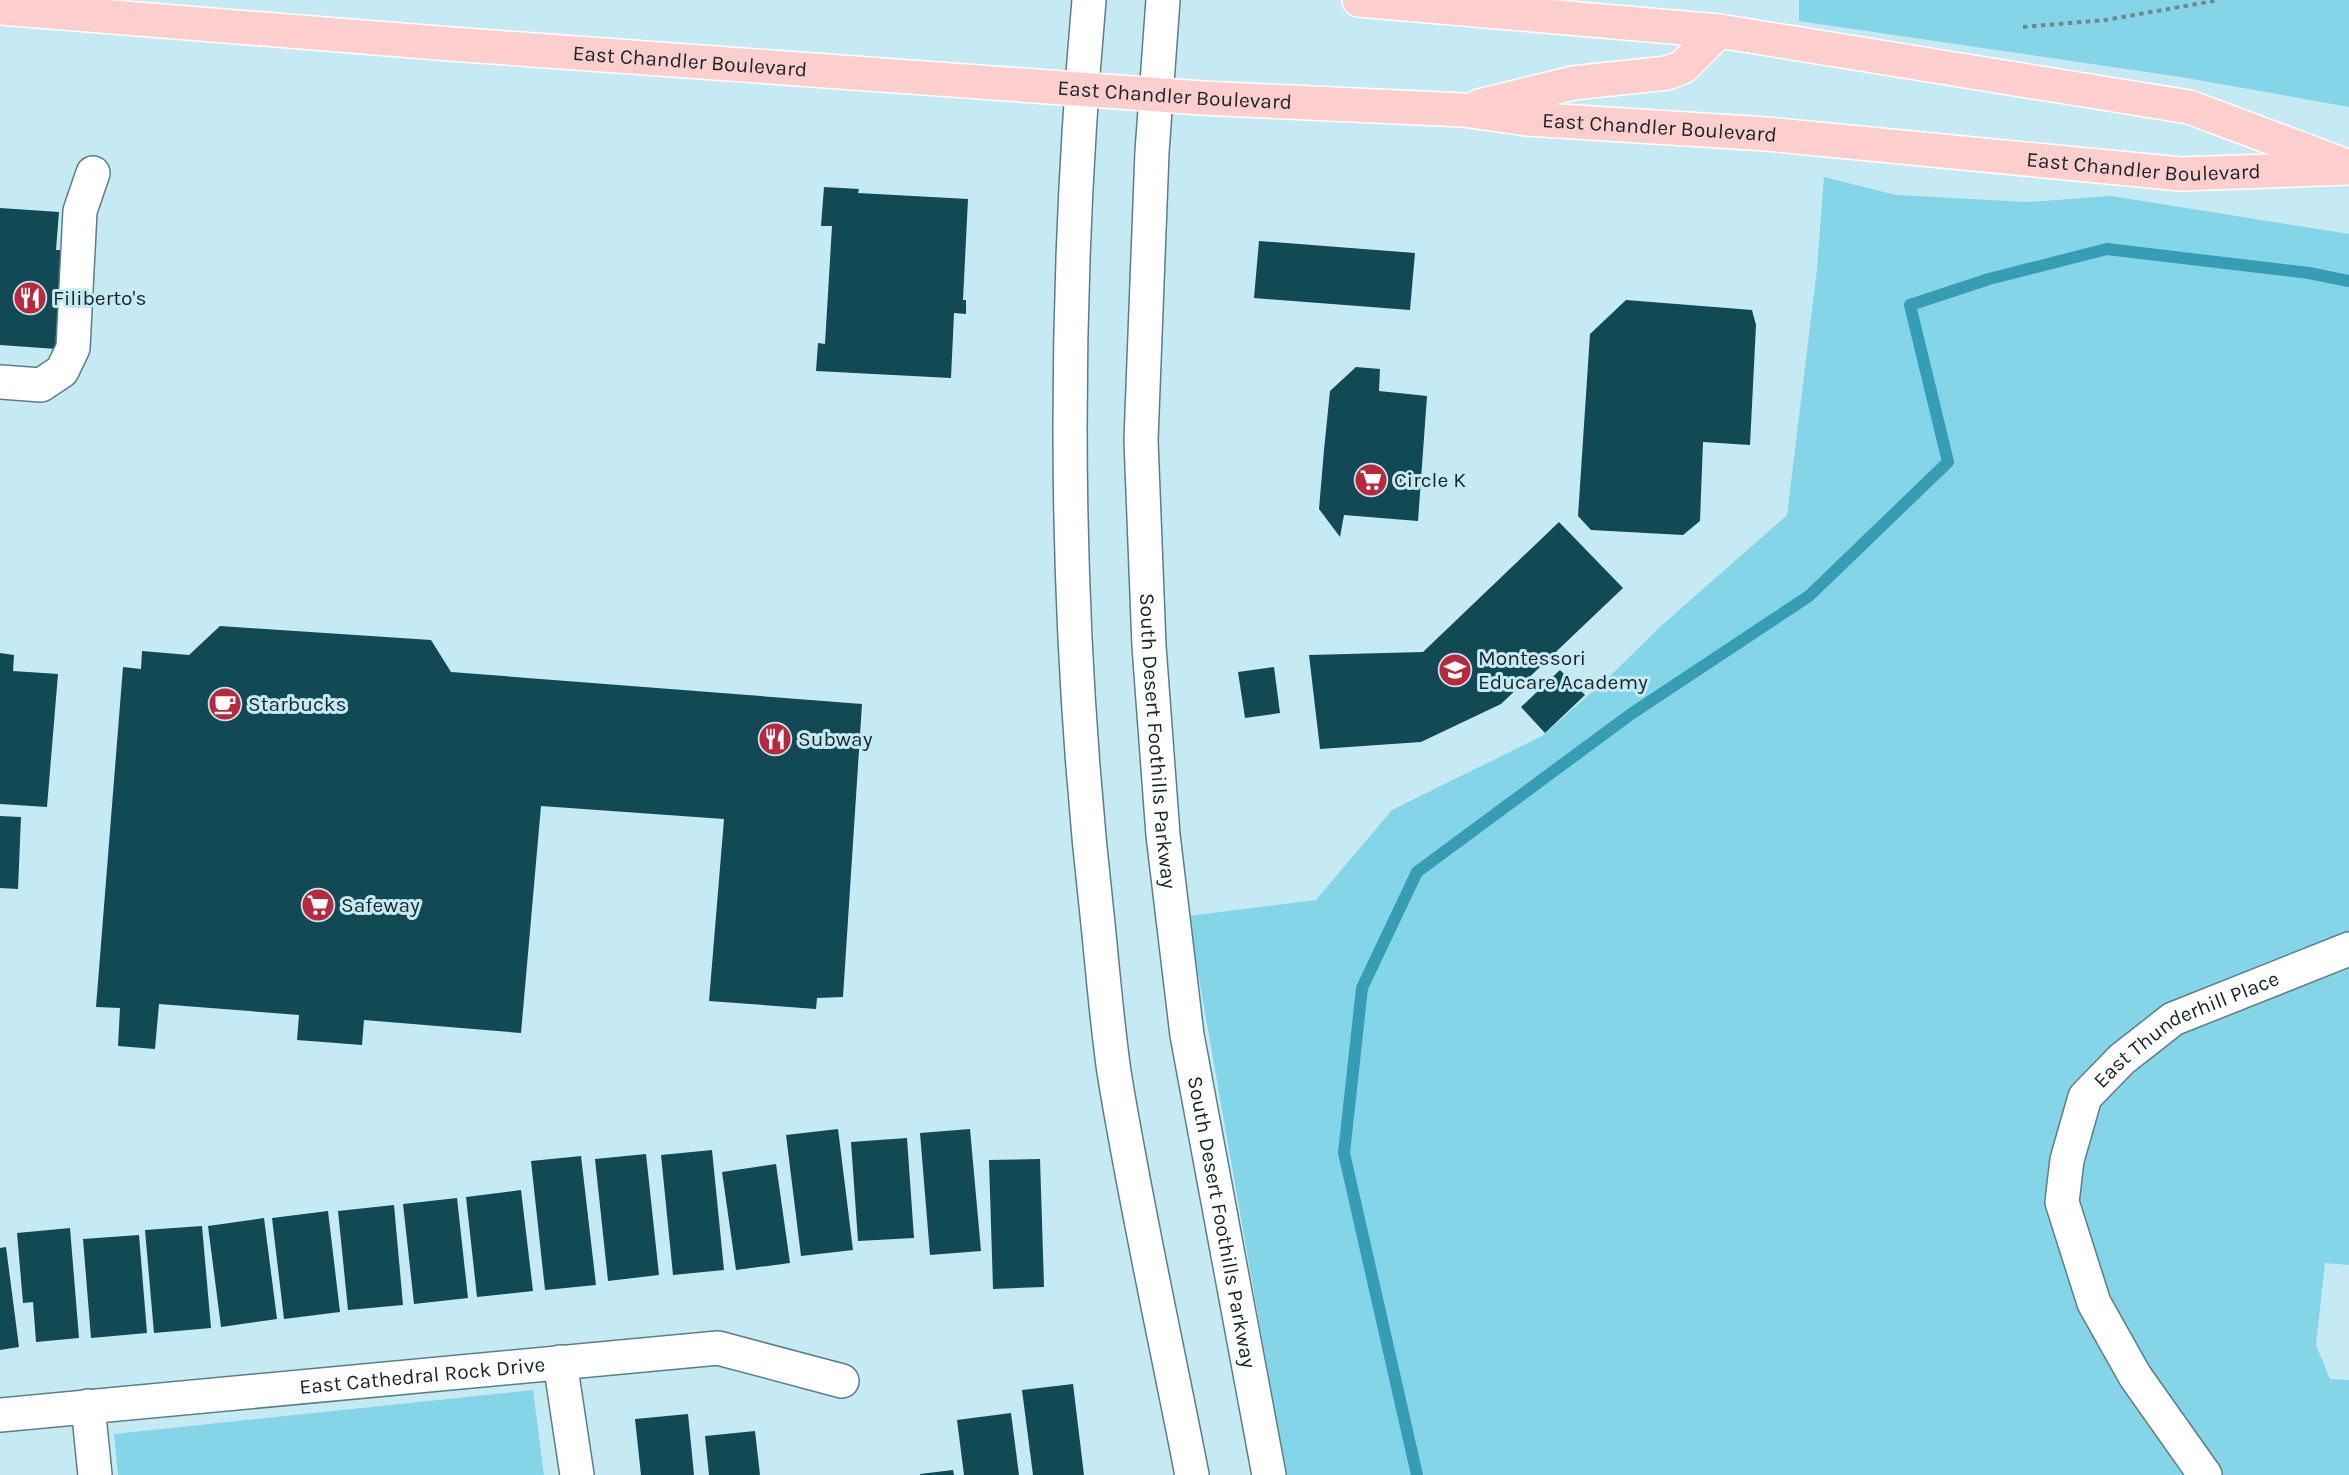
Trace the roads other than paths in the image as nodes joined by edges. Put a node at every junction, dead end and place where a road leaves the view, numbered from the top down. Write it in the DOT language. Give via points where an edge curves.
graph roads {
  1 [pos="1089,0"];
  2 [pos="1163,0"];
  3 [pos="1359,0"];
  4 [pos="0,8"];
  5 [pos="1719,31"];
  6 [pos="1081,89"];
  7 [pos="1156,95"];
  8 [pos="1463,110"];
  9 [pos="2349,168"];
  10 [pos="93,173"];
  11 [pos="0,382"];
  12 [pos="2349,949"];
  13 [pos="560,1362"];
  14 [pos="842,1381"];
  15 [pos="88,1406"];
  16 [pos="0,1415"];
  17 [pos="95,1475"];
  18 [pos="577,1475"];
  19 [pos="1192,1475"];
  20 [pos="1269,1475"];
  21 [pos="2205,1475"];
  1 -- 6 [label="street"];
  2 -- 7 [label="street, South Desert Foothills Parkway"];
  3 -- 5 [label="main road, East Chandler Boulevard"];
  4 -- 6 [label="main road, East Chandler Boulevard"];
  5 -- 8 [label="main road" via="1683,67 1667,74 1573,83"];
  5 -- 9 [label="main road, East Chandler Boulevard" via="2189,106"];
  6 -- 7 [label="main road, East Chandler Boulevard"];
  6 -- 19 [label="street" via="1070,465 1075,656 1088,838 1114,1071"];
  7 -- 8 [label="main road, East Chandler Boulevard"];
  7 -- 20 [label="street, South Desert Foothills Parkway" via="1141,441 1149,646 1163,835 1187,1035"];
  8 -- 9 [label="main road, East Chandler Boulevard" via="1527,119 1767,134 2181,174"];
  10 -- 11 [label="street" via="80,211 73,348 62,371 41,385"];
  12 -- 21 [label="street, East Thunderhill Place" via="2174,1019 2122,1059 2085,1097 2070,1150 2062,1202 2094,1303 2135,1376"];
  13 -- 14 [label="street, East Cathedral Rock Drive" via="718,1348"];
  13 -- 15 [label="street, East Cathedral Rock Drive"];
  13 -- 18 [label="street"];
  15 -- 16 [label="street, East Cathedral Rock Drive"];
  15 -- 17 [label="street"];
}
